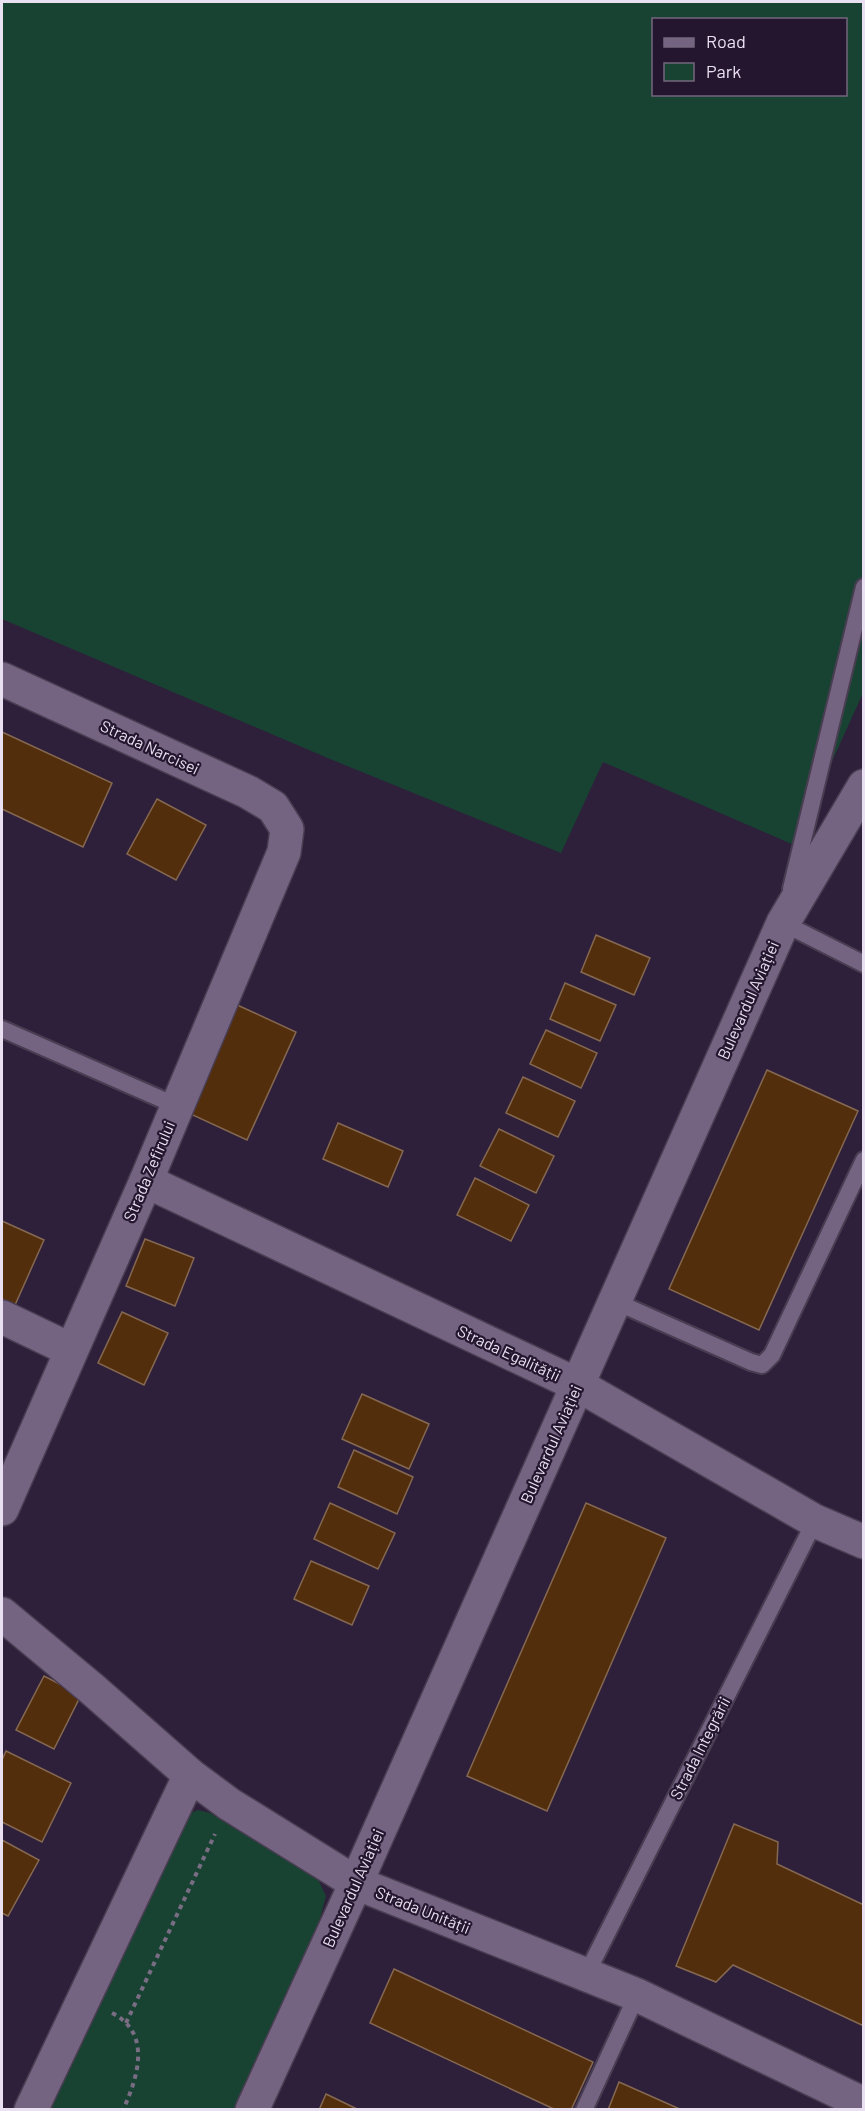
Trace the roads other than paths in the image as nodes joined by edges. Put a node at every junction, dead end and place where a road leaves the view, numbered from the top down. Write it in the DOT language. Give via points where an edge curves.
graph roads {
  1 [pos="864,587"];
  2 [pos="2,680"];
  3 [pos="864,786"];
  4 [pos="287,829"];
  5 [pos="783,923"];
  6 [pos="864,964"];
  7 [pos="2,1029"];
  8 [pos="177,1106"];
  9 [pos="864,1160"];
  10 [pos="146,1181"];
  11 [pos="615,1301"];
  12 [pos="2,1317"];
  13 [pos="70,1350"];
  14 [pos="578,1385"];
  15 [pos="2,1509"];
  16 [pos="815,1521"];
  17 [pos="864,1542"];
  18 [pos="2,1614"];
  19 [pos="190,1775"];
  20 [pos="356,1883"];
  21 [pos="586,1975"];
  22 [pos="637,1995"];
  23 [pos="864,2104"];
  24 [pos="31,2109"];
  25 [pos="252,2109"];
  26 [pos="584,2109"];
  1 -- 5 [label="lane"];
  2 -- 4 [label="street, Strada Narcisei" via="248,792 273,807"];
  3 -- 5 [label="street, Bulevardul Aviației"];
  4 -- 8 [label="street, Strada Zefirului" via="284,852"];
  5 -- 6 [label="lane"];
  5 -- 11 [label="street, Bulevardul Aviației"];
  7 -- 8 [label="lane"];
  8 -- 10 [label="street, Strada Zefirului"];
  9 -- 11 [label="lane" via="772,1355 762,1365"];
  10 -- 13 [label="street, Strada Zefirului"];
  10 -- 14 [label="street, Strada Egalității"];
  11 -- 14 [label="street, Bulevardul Aviației"];
  12 -- 13 [label="street"];
  13 -- 15 [label="street, Strada Zefirului"];
  14 -- 16 [label="street, Strada Egalității"];
  14 -- 20 [label="street, Bulevardul Aviației"];
  16 -- 17 [label="street, Strada Egalității"];
  16 -- 21 [label="lane, Strada Integrării"];
  18 -- 19 [label="street, Strada Unității"];
  19 -- 20 [label="street, Strada Unității" via="229,1804"];
  19 -- 24 [label="street"];
  20 -- 21 [label="street, Strada Unității"];
  20 -- 25 [label="street, Bulevardul Aviației"];
  21 -- 22 [label="street, Strada Unității"];
  22 -- 23 [label="street, Strada Unității"];
  22 -- 26 [label="lane"];
}
